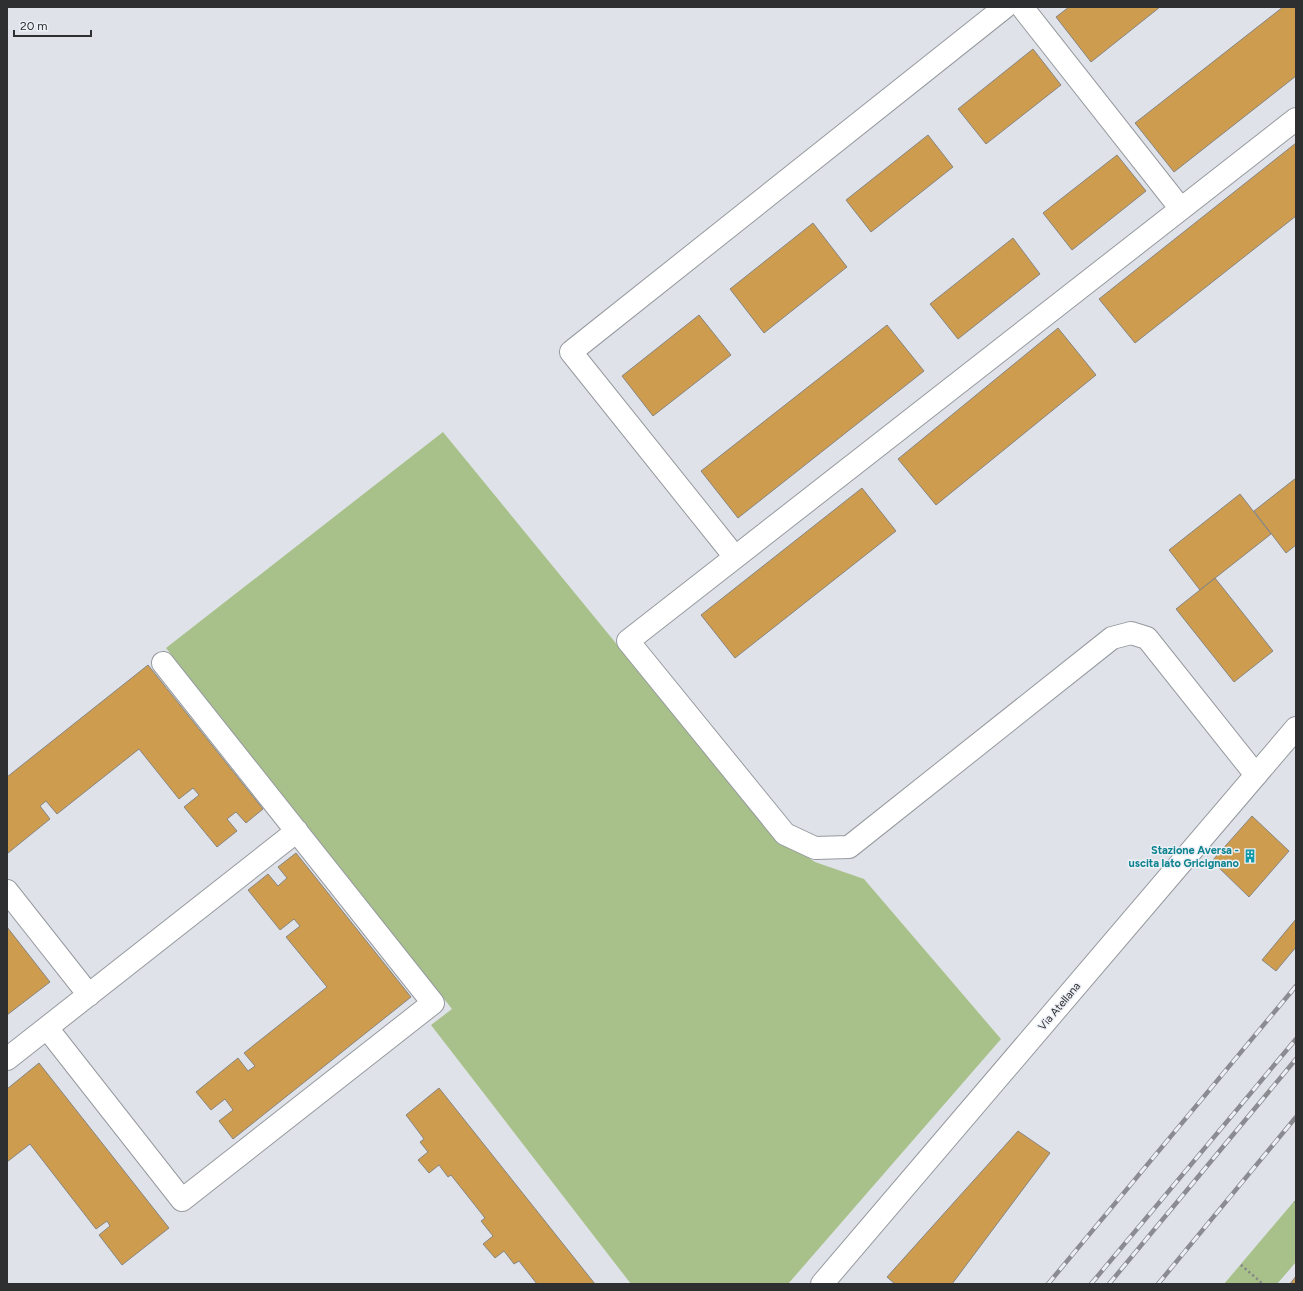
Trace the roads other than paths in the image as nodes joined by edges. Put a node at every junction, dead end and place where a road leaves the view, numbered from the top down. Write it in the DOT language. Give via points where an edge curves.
graph roads {
  1 [pos="1005,7"];
  2 [pos="1022,7"];
  3 [pos="1296,118"];
  4 [pos="1181,209"];
  5 [pos="735,557"];
  6 [pos="163,662"];
  7 [pos="1296,728"];
  8 [pos="1256,775"];
  9 [pos="297,831"];
  10 [pos="7,890"];
  11 [pos="89,995"];
  12 [pos="47,1028"];
  13 [pos="7,1059"];
  14 [pos="822,1284"];
  1 -- 5 [label="street" via="571,352"];
  2 -- 4 [label="street"];
  3 -- 4 [label="street"];
  4 -- 5 [label="street"];
  5 -- 8 [label="street" via="628,642 785,834 815,848 849,847 1112,638 1131,633 1147,638"];
  6 -- 9 [label="street"];
  7 -- 8 [label="street, Via Atellana"];
  8 -- 14 [label="street, Via Atellana"];
  9 -- 11 [label="street"];
  9 -- 12 [label="street" via="433,1003 427,1008 182,1200"];
  10 -- 11 [label="street"];
  11 -- 12 [label="street"];
  12 -- 13 [label="street"];
}
